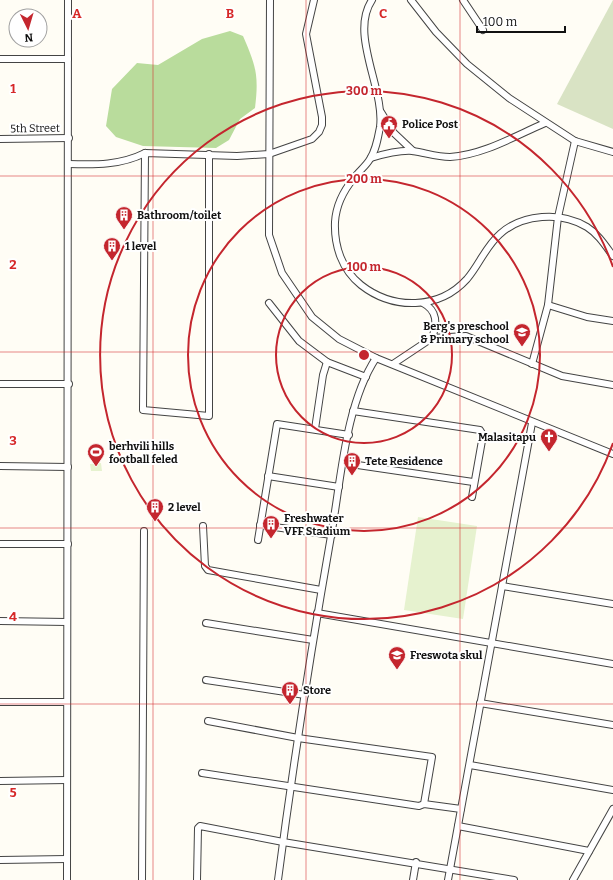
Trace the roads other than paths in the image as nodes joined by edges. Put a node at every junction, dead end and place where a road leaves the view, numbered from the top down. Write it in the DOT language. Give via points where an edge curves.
graph roads {
  1 [pos="68,0"];
  2 [pos="270,0"];
  3 [pos="314,0"];
  4 [pos="372,0"];
  5 [pos="411,0"];
  6 [pos="463,0"];
  7 [pos="483,30"];
  8 [pos="0,59"];
  9 [pos="68,59"];
  10 [pos="380,111"];
  11 [pos="545,123"];
  12 [pos="69,138"];
  13 [pos="0,139"];
  14 [pos="575,141"];
  15 [pos="413,151"];
  16 [pos="613,152"];
  17 [pos="145,153"];
  18 [pos="209,154"];
  19 [pos="269,154"];
  20 [pos="371,158"];
  21 [pos="69,164"];
  22 [pos="558,218"];
  23 [pos="613,256"];
  24 [pos="269,303"];
  25 [pos="423,304"];
  26 [pos="548,305"];
  27 [pos="613,321"];
  28 [pos="432,338"];
  29 [pos="376,358"];
  30 [pos="327,362"];
  31 [pos="393,364"];
  32 [pos="532,364"];
  33 [pos="366,377"];
  34 [pos="0,384"];
  35 [pos="68,384"];
  36 [pos="613,384"];
  37 [pos="352,411"];
  38 [pos="532,423"];
  39 [pos="315,429"];
  40 [pos="349,435"];
  41 [pos="613,454"];
  42 [pos="344,462"];
  43 [pos="0,466"];
  44 [pos="68,467"];
  45 [pos="268,476"];
  46 [pos="473,482"];
  47 [pos="339,487"];
  48 [pos="472,497"];
  49 [pos="260,525"];
  50 [pos="203,526"];
  51 [pos="144,531"];
  52 [pos="332,535"];
  53 [pos="258,540"];
  54 [pos="0,544"];
  55 [pos="68,544"];
  56 [pos="502,586"];
  57 [pos="321,590"];
  58 [pos="613,604"];
  59 [pos="317,613"];
  60 [pos="0,621"];
  61 [pos="67,622"];
  62 [pos="206,623"];
  63 [pos="312,640"];
  64 [pos="491,644"];
  65 [pos="613,664"];
  66 [pos="206,680"];
  67 [pos="304,695"];
  68 [pos="0,702"];
  69 [pos="67,702"];
  70 [pos="480,703"];
  71 [pos="208,721"];
  72 [pos="613,725"];
  73 [pos="298,738"];
  74 [pos="470,765"];
  75 [pos="202,773"];
  76 [pos="67,780"];
  77 [pos="0,781"];
  78 [pos="291,787"];
  79 [pos="613,790"];
  80 [pos="424,804"];
  81 [pos="461,809"];
  82 [pos="613,809"];
  83 [pos="458,826"];
  84 [pos="283,842"];
  85 [pos="589,851"];
  86 [pos="66,859"];
  87 [pos="0,860"];
  88 [pos="416,862"];
  89 [pos="450,868"];
  90 [pos="67,880"];
  91 [pos="142,880"];
  92 [pos="197,880"];
  93 [pos="278,880"];
  94 [pos="413,880"];
  95 [pos="448,880"];
  96 [pos="514,880"];
  97 [pos="573,880"];
  1 -- 9 [label="street"];
  2 -- 19 [label="street"];
  3 -- 19 [label="street" via="306,34 322,125 312,139"];
  4 -- 10 [label="street" via="366,18 365,38"];
  5 -- 11 [label="street" via="466,64"];
  6 -- 7 [label="street"];
  8 -- 9 [label="street"];
  9 -- 12 [label="street"];
  10 -- 15 [label="street" via="394,133"];
  10 -- 20 [label="street" via="377,141"];
  11 -- 14 [label="street"];
  11 -- 15 [label="street" via="488,148 461,155 438,157"];
  12 -- 13 [label="street, 5th Street"];
  12 -- 21 [label="street"];
  14 -- 16 [label="street"];
  14 -- 22 [label="street"];
  15 -- 20 [label="street"];
  17 -- 18 [label="street"];
  17 -- 18 [label="street" via="143,410 208,416"];
  17 -- 21 [label="street" via="133,159 100,165"];
  18 -- 19 [label="street"];
  19 -- 29 [label="street" via="269,235 282,273 312,317 339,340"];
  20 -- 25 [label="street" via="350,184 339,204 335,235 340,257 357,282 378,296 399,303"];
  21 -- 35 [label="street"];
  22 -- 23 [label="street" via="575,221 587,227"];
  22 -- 25 [label="street" via="528,219 500,234 467,278 450,292"];
  22 -- 26 [label="street"];
  24 -- 30 [label="street" via="299,341"];
  25 -- 28 [label="street" via="430,307 435,317"];
  26 -- 27 [label="street"];
  26 -- 32 [label="street"];
  28 -- 31 [label="street"];
  28 -- 32 [label="street" via="466,336"];
  29 -- 31 [label="street"];
  29 -- 33 [label="street"];
  30 -- 33 [label="street"];
  30 -- 39 [label="street"];
  31 -- 38 [label="street"];
  32 -- 36 [label="street" via="562,376"];
  33 -- 37 [label="street"];
  34 -- 35 [label="street"];
  35 -- 44 [label="street"];
  37 -- 40 [label="street"];
  37 -- 46 [label="street" via="480,430 483,435"];
  38 -- 41 [label="street"];
  38 -- 56 [label="street"];
  39 -- 40 [label="street"];
  39 -- 45 [label="street" via="277,424"];
  40 -- 42 [label="street"];
  42 -- 46 [label="street"];
  42 -- 47 [label="street"];
  43 -- 44 [label="street"];
  44 -- 55 [label="street"];
  45 -- 47 [label="street"];
  45 -- 49 [label="street"];
  46 -- 48 [label="street"];
  47 -- 52 [label="street"];
  49 -- 52 [label="street"];
  49 -- 53 [label="street"];
  50 -- 57 [label="street" via="205,566 208,570"];
  51 -- 91 [label="street"];
  52 -- 57 [label="street"];
  54 -- 55 [label="street"];
  55 -- 61 [label="street"];
  56 -- 58 [label="street"];
  56 -- 64 [label="street"];
  57 -- 59 [label="street"];
  59 -- 63 [label="street"];
  59 -- 64 [label="street"];
  60 -- 61 [label="street"];
  61 -- 69 [label="street"];
  62 -- 63 [label="street"];
  63 -- 67 [label="street"];
  64 -- 65 [label="street"];
  64 -- 70 [label="street"];
  66 -- 67 [label="street"];
  67 -- 73 [label="street"];
  68 -- 69 [label="street"];
  69 -- 76 [label="street"];
  70 -- 72 [label="street"];
  70 -- 74 [label="street"];
  71 -- 73 [label="street"];
  73 -- 78 [label="street"];
  73 -- 80 [label="street" via="432,757"];
  74 -- 79 [label="street"];
  74 -- 81 [label="street"];
  75 -- 78 [label="street"];
  76 -- 77 [label="street"];
  76 -- 86 [label="street"];
  78 -- 80 [label="street" via="419,806"];
  78 -- 84 [label="street"];
  80 -- 81 [label="street"];
  81 -- 83 [label="street"];
  82 -- 85 [label="street"];
  83 -- 85 [label="street"];
  83 -- 89 [label="street"];
  84 -- 88 [label="street"];
  84 -- 92 [label="street" via="200,826"];
  84 -- 93 [label="street"];
  85 -- 97 [label="street"];
  86 -- 87 [label="street"];
  86 -- 90 [label="street"];
  88 -- 89 [label="street"];
  88 -- 94 [label="street"];
  89 -- 95 [label="street"];
  89 -- 96 [label="street"];
}
